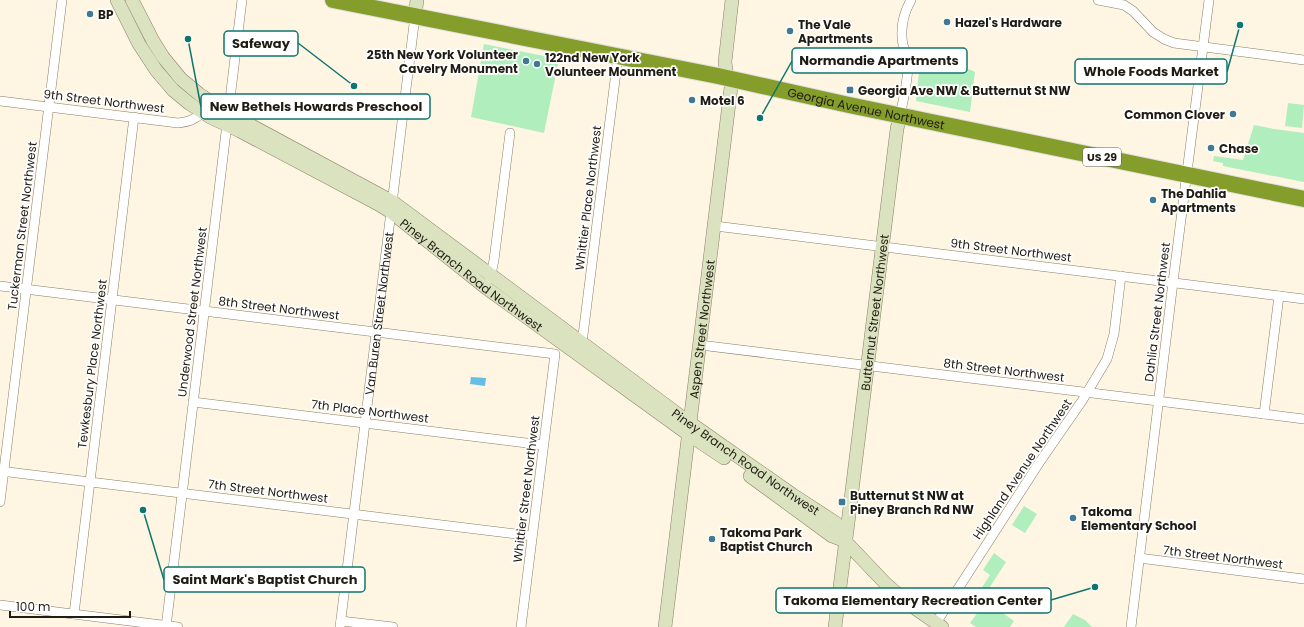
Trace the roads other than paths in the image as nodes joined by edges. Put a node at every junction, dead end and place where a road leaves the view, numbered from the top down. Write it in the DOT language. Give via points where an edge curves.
graph roads {
  1 [pos="62,0"];
  2 [pos="117,0"];
  3 [pos="132,0"];
  4 [pos="242,0"];
  5 [pos="333,0"];
  6 [pos="732,0"];
  7 [pos="911,0"];
  8 [pos="1098,0"];
  9 [pos="1209,0"];
  10 [pos="416,8"];
  11 [pos="152,40"];
  12 [pos="140,46"];
  13 [pos="1203,48"];
  14 [pos="618,56"];
  15 [pos="1304,60"];
  16 [pos="730,78"];
  17 [pos="0,101"];
  18 [pos="49,107"];
  19 [pos="202,113"];
  20 [pos="900,115"];
  21 [pos="134,117"];
  22 [pos="227,119"];
  23 [pos="510,133"];
  24 [pos="1186,174"];
  25 [pos="1304,199"];
  26 [pos="392,207"];
  27 [pos="715,226"];
  28 [pos="882,246"];
  29 [pos="1122,276"];
  30 [pos="488,282"];
  31 [pos="1173,283"];
  32 [pos="0,286"];
  33 [pos="27,289"];
  34 [pos="1279,296"];
  35 [pos="1304,299"];
  36 [pos="112,300"];
  37 [pos="205,311"];
  38 [pos="376,332"];
  39 [pos="582,343"];
  40 [pos="700,345"];
  41 [pos="555,354"];
  42 [pos="868,365"];
  43 [pos="1087,392"];
  44 [pos="1158,401"];
  45 [pos="193,402"];
  46 [pos="1264,414"];
  47 [pos="1304,419"];
  48 [pos="365,423"];
  49 [pos="689,428"];
  50 [pos="544,445"];
  51 [pos="2,471"];
  52 [pos="90,482"];
  53 [pos="183,493"];
  54 [pos="0,502"];
  55 [pos="354,514"];
  56 [pos="532,536"];
  57 [pos="846,541"];
  58 [pos="1139,558"];
  59 [pos="1304,579"];
  60 [pos="0,605"];
  61 [pos="74,614"];
  62 [pos="341,624"];
  63 [pos="939,625"];
  64 [pos="166,626"];
  65 [pos="178,627"];
  66 [pos="393,627"];
  67 [pos="521,627"];
  68 [pos="665,627"];
  69 [pos="835,627"];
  70 [pos="1131,627"];
  1 -- 18 [label="street, Tuckerman Street Northwest"];
  2 -- 12 [label="main road, Piney Branch Road Northwest"];
  3 -- 11 [label="main road, Piney Branch Road Northwest"];
  4 -- 22 [label="street, Underwood Street Northwest"];
  5 -- 10 [label="highway, Georgia Avenue Northwest / US 29"];
  6 -- 16 [label="main road, Aspen Street Northwest" via="725,62"];
  7 -- 20 [label="street, Butternut Street Northwest" via="902,29 908,62"];
  8 -- 13 [label="street" via="1127,7 1153,32 1169,41"];
  9 -- 13 [label="street, Dahlia Street Northwest"];
  10 -- 14 [label="highway, Georgia Avenue Northwest / US 29"];
  10 -- 26 [label="street, Van Buren Street Northwest"];
  11 -- 12 [label="main road"];
  11 -- 22 [label="main road, Piney Branch Road Northwest" via="181,79"];
  12 -- 19 [label="main road, Piney Branch Road Northwest" via="164,80"];
  13 -- 15 [label="street"];
  13 -- 24 [label="street, Dahlia Street Northwest"];
  14 -- 16 [label="highway, Georgia Avenue Northwest / US 29"];
  14 -- 39 [label="street, Whittier Place Northwest"];
  16 -- 20 [label="highway, Georgia Avenue Northwest / US 29"];
  16 -- 27 [label="main road, Aspen Street Northwest"];
  17 -- 18 [label="street, 9th Street Northwest"];
  18 -- 21 [label="street, 9th Street Northwest"];
  18 -- 33 [label="street, Tuckerman Street Northwest"];
  19 -- 21 [label="street, 9th Street Northwest" via="194,120 178,123"];
  19 -- 22 [label="main road, Piney Branch Road Northwest"];
  20 -- 24 [label="highway, Georgia Avenue Northwest / US 29"];
  20 -- 28 [label="main road, Butternut Street Northwest"];
  21 -- 36 [label="street, Tewkesbury Place Northwest"];
  22 -- 26 [label="main road, Piney Branch Road Northwest" via="360,193"];
  22 -- 37 [label="street, Underwood Street Northwest"];
  23 -- 30 [label="street"];
  24 -- 25 [label="highway, Georgia Avenue Northwest / US 29"];
  24 -- 31 [label="street, Dahlia Street Northwest"];
  26 -- 30 [label="main road, Piney Branch Road Northwest"];
  26 -- 38 [label="street, Van Buren Street Northwest"];
  27 -- 28 [label="street, 9th Street Northwest"];
  27 -- 40 [label="main road, Aspen Street Northwest"];
  28 -- 29 [label="street, 9th Street Northwest"];
  28 -- 42 [label="main road, Butternut Street Northwest"];
  29 -- 31 [label="street, 9th Street Northwest"];
  29 -- 43 [label="street, Highland Avenue Northwest" via="1110,351"];
  30 -- 39 [label="main road, Piney Branch Road Northwest"];
  30 -- 49 [label="main road, Piney Branch Road Northwest"];
  31 -- 34 [label="street, 9th Street Northwest"];
  31 -- 44 [label="street, Dahlia Street Northwest"];
  32 -- 33 [label="street, 8th Street Northwest"];
  33 -- 36 [label="street, 8th Street Northwest"];
  33 -- 51 [label="street, Tuckerman Street Northwest"];
  34 -- 35 [label="street, 9th Street Northwest"];
  34 -- 46 [label="street"];
  36 -- 37 [label="street, 8th Street Northwest"];
  36 -- 52 [label="street, Tewkesbury Place Northwest"];
  37 -- 38 [label="street, 8th Street Northwest"];
  37 -- 45 [label="street, Underwood Street Northwest"];
  38 -- 41 [label="street, 8th Street Northwest"];
  38 -- 48 [label="street, Van Buren Street Northwest"];
  39 -- 49 [label="main road, Piney Branch Road Northwest"];
  40 -- 42 [label="street, 8th Street Northwest"];
  40 -- 49 [label="main road, Aspen Street Northwest"];
  41 -- 50 [label="street, Whittier Street Northwest"];
  42 -- 43 [label="street, 8th Street Northwest"];
  42 -- 57 [label="main road, Butternut Street Northwest"];
  43 -- 44 [label="street, 8th Street Northwest"];
  43 -- 63 [label="street, Highland Avenue Northwest" via="1034,470"];
  44 -- 46 [label="street, 8th Street Northwest"];
  44 -- 58 [label="street, Dahlia Street Northwest"];
  45 -- 48 [label="street, 7th Place Northwest"];
  45 -- 53 [label="street, Underwood Street Northwest"];
  46 -- 47 [label="street, 8th Street Northwest"];
  48 -- 50 [label="street, 7th Place Northwest"];
  48 -- 55 [label="street, Van Buren Street Northwest"];
  49 -- 57 [label="main road, Piney Branch Road Northwest" via="832,536"];
  49 -- 68 [label="main road, Aspen Street Northwest"];
  50 -- 56 [label="street, Whittier Street Northwest"];
  51 -- 52 [label="street, 7th Street Northwest"];
  51 -- 54 [label="street, Tuckerman Street Northwest"];
  52 -- 53 [label="street, 7th Street Northwest"];
  52 -- 61 [label="street, Tewkesbury Place Northwest"];
  53 -- 55 [label="street, 7th Street Northwest"];
  53 -- 64 [label="street, Underwood Street Northwest"];
  55 -- 56 [label="street, 7th Street Northwest"];
  55 -- 62 [label="street, Van Buren Street Northwest"];
  56 -- 67 [label="street, Whittier Street Northwest"];
  57 -- 63 [label="main road, Piney Branch Road Northwest" via="894,590"];
  57 -- 69 [label="main road, Butternut Street Northwest"];
  58 -- 59 [label="street, 7th Street Northwest"];
  58 -- 70 [label="street, Dahlia Street Northwest"];
  60 -- 61 [label="street"];
  61 -- 64 [label="street"];
  62 -- 66 [label="street"];
  64 -- 65 [label="street"];
}
